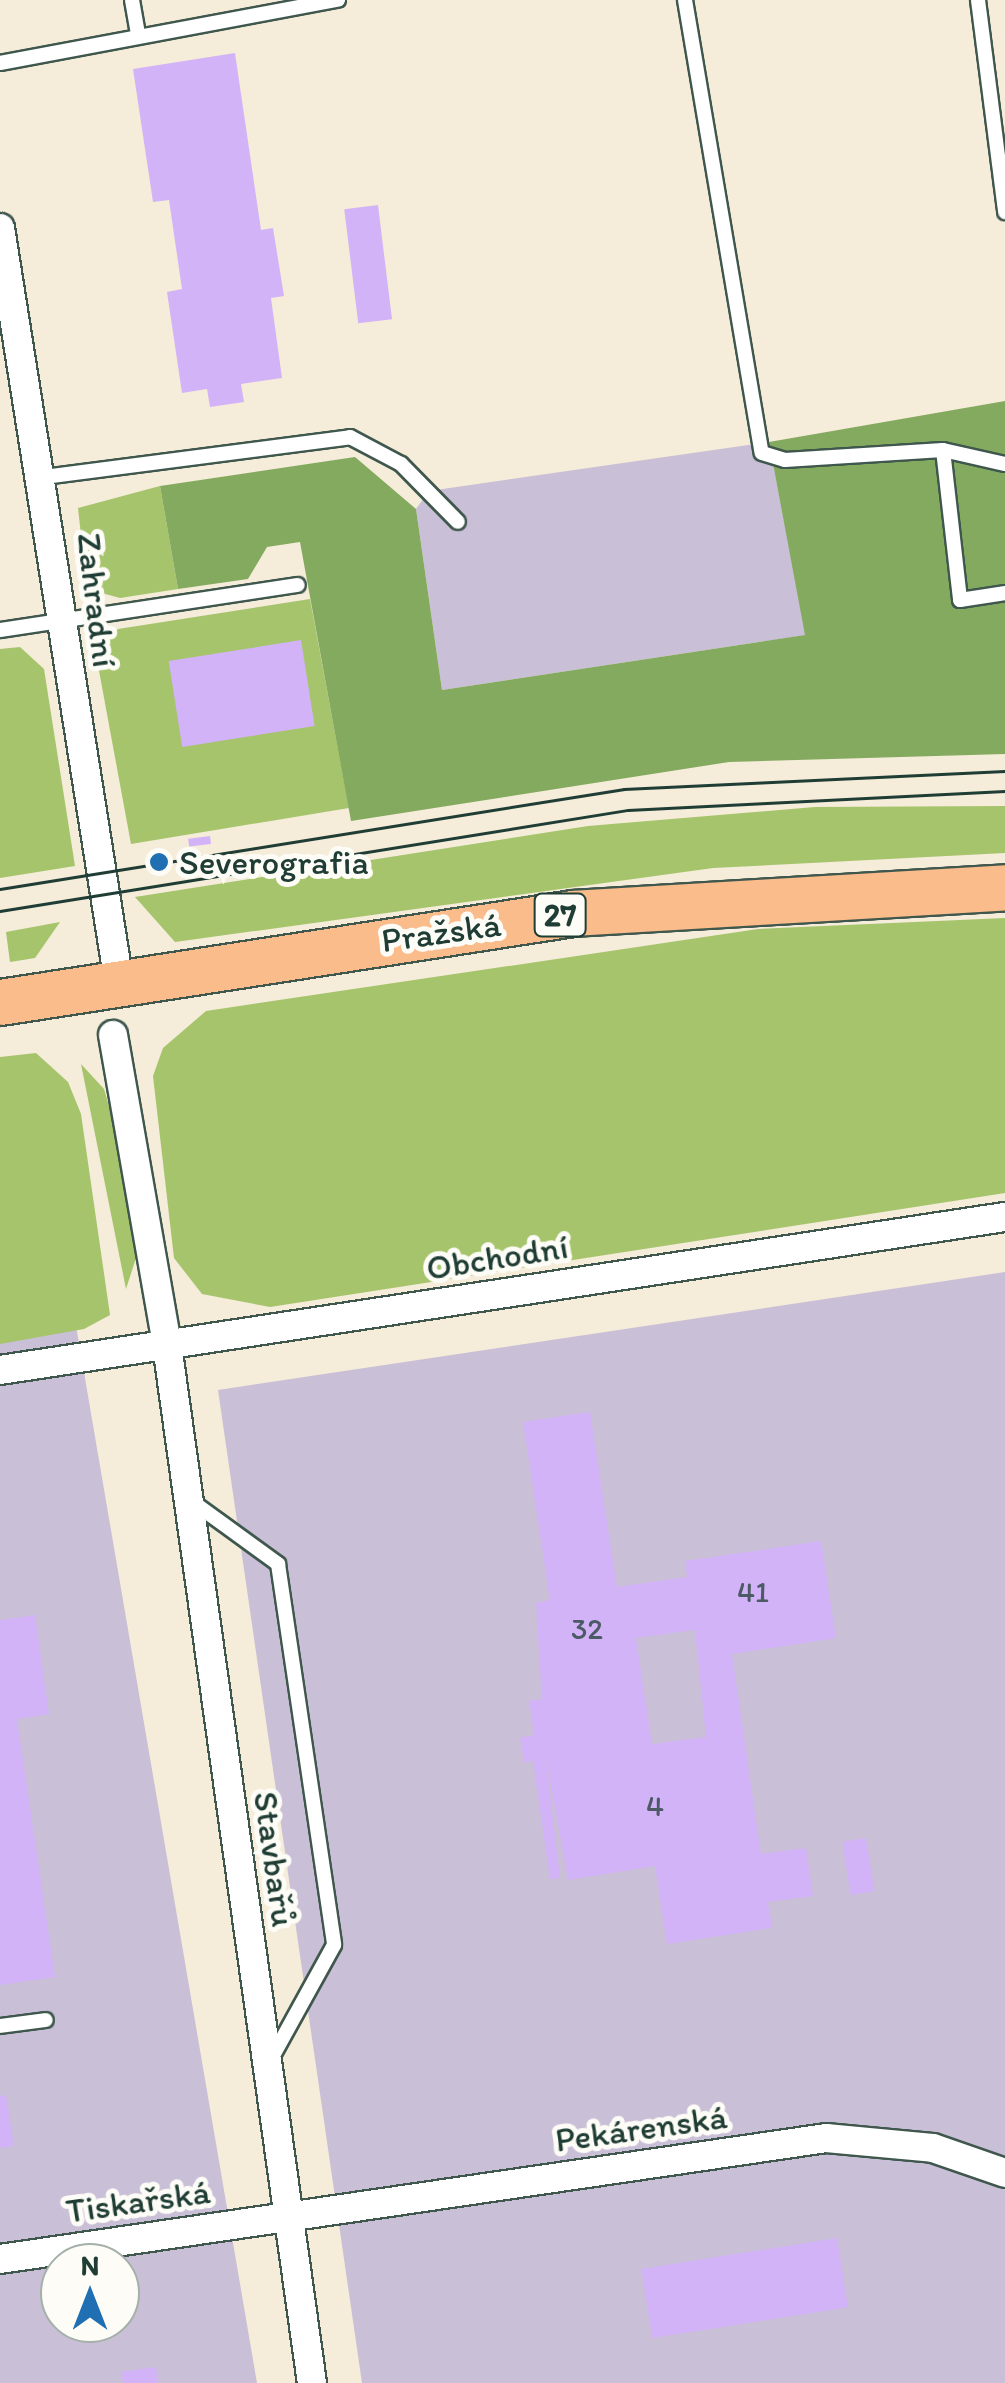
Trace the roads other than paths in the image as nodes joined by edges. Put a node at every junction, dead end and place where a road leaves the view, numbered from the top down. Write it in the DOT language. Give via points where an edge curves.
graph roads {
  1 [pos="132,0"];
  2 [pos="338,0"];
  3 [pos="685,0"];
  4 [pos="978,0"];
  5 [pos="138,34"];
  6 [pos="0,63"];
  7 [pos="1005,212"];
  8 [pos="0,228"];
  9 [pos="943,450"];
  10 [pos="1005,464"];
  11 [pos="44,477"];
  12 [pos="458,522"];
  13 [pos="298,585"];
  14 [pos="1005,593"];
  15 [pos="60,620"];
  16 [pos="0,630"];
  17 [pos="1005,887"];
  18 [pos="120,983"];
  19 [pos="0,1002"];
  20 [pos="113,1035"];
  21 [pos="1005,1218"];
  22 [pos="168,1346"];
  23 [pos="0,1370"];
  24 [pos="188,1499"];
  25 [pos="46,2020"];
  26 [pos="0,2026"];
  27 [pos="266,2068"];
  28 [pos="1005,2173"];
  29 [pos="286,2217"];
  30 [pos="0,2259"];
  31 [pos="312,2383"];
  1 -- 5 [label="lane"];
  2 -- 5 [label="lane"];
  3 -- 9 [label="lane" via="762,454"];
  4 -- 7 [label="lane"];
  5 -- 6 [label="lane"];
  8 -- 11 [label="street, Zahradní"];
  9 -- 10 [label="lane"];
  9 -- 14 [label="lane" via="960,600"];
  11 -- 12 [label="lane" via="350,437 401,464"];
  11 -- 15 [label="street, Zahradní"];
  13 -- 15 [label="lane"];
  15 -- 16 [label="lane"];
  15 -- 18 [label="street, Zahradní"];
  17 -- 18 [label="main road, Pražská / 27" via="689,900"];
  18 -- 19 [label="main road, Pražská / 27"];
  20 -- 22 [label="street, Stavbařů"];
  21 -- 22 [label="street, Obchodní"];
  22 -- 23 [label="street, Obchodní"];
  22 -- 24 [label="street, Stavbařů"];
  24 -- 27 [label="street, Stavbařů"];
  24 -- 27 [label="lane" via="278,1564 334,1944"];
  25 -- 26 [label="lane"];
  27 -- 29 [label="street, Stavbařů"];
  28 -- 29 [label="street, Pekárenská" via="932,2148 826,2138"];
  29 -- 30 [label="street, Tiskařská"];
  29 -- 31 [label="street, Stavbařů"];
}
